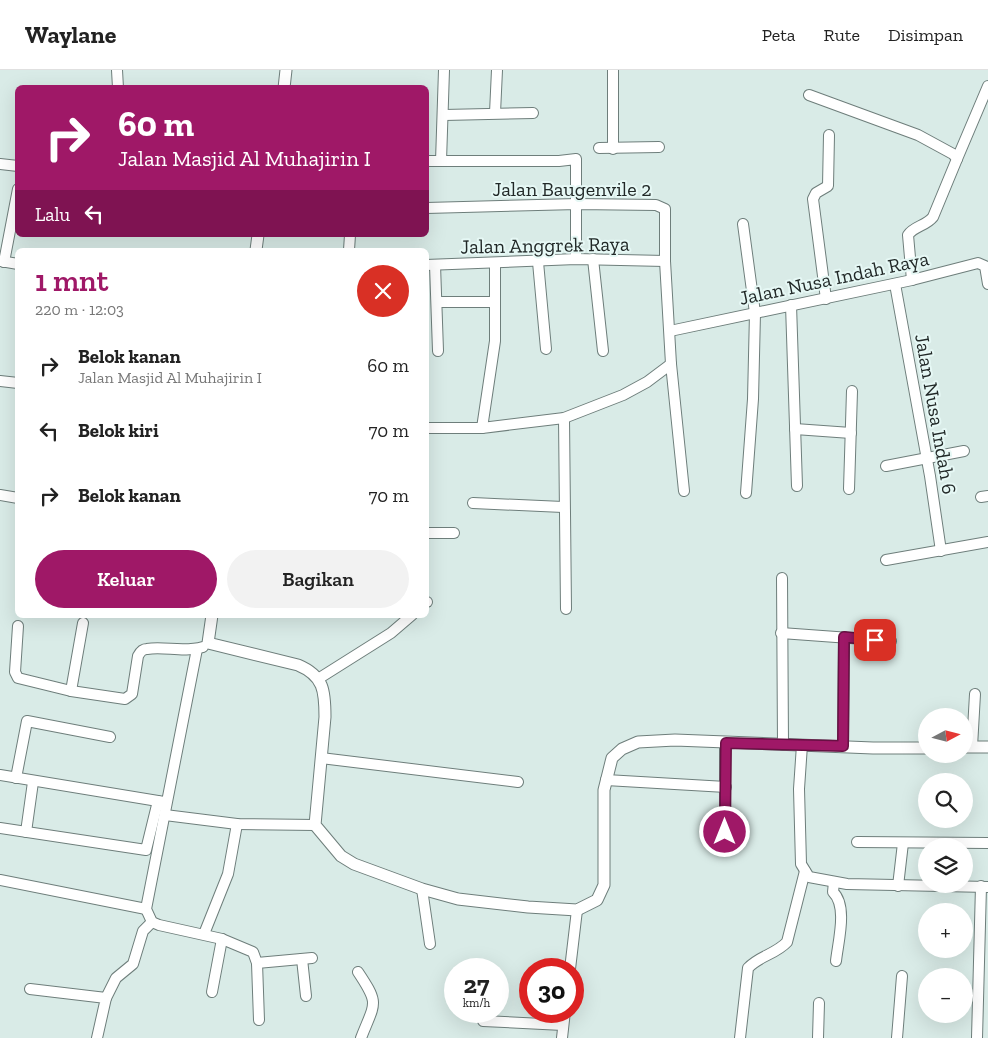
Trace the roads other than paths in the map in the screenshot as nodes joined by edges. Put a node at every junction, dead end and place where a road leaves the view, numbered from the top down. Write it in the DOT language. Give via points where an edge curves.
graph roads {
  1 [pos="117,70"];
  2 [pos="286,70"];
  3 [pos="444,70"];
  4 [pos="496,70"];
  5 [pos="613,70"];
  6 [pos="118,85"];
  7 [pos="284,85"];
  8 [pos="988,86"];
  9 [pos="809,95"];
  10 [pos="495,113"];
  11 [pos="533,113"];
  12 [pos="444,114"];
  13 [pos="829,135"];
  14 [pos="659,147"];
  15 [pos="599,148"];
  16 [pos="613,149"];
  17 [pos="957,159"];
  18 [pos="429,161"];
  19 [pos="441,161"];
  20 [pos="0,164"];
  21 [pos="15,166"];
  22 [pos="15,202"];
  23 [pos="576,204"];
  24 [pos="429,208"];
  25 [pos="743,224"];
  26 [pos="576,259"];
  27 [pos="593,259"];
  28 [pos="2,261"];
  29 [pos="665,261"];
  30 [pos="538,262"];
  31 [pos="15,263"];
  32 [pos="495,264"];
  33 [pos="431,265"];
  34 [pos="912,280"];
  35 [pos="895,284"];
  36 [pos="988,284"];
  37 [pos="826,299"];
  38 [pos="438,302"];
  39 [pos="495,302"];
  40 [pos="791,306"];
  41 [pos="755,313"];
  42 [pos="670,331"];
  43 [pos="546,349"];
  44 [pos="438,351"];
  45 [pos="603,351"];
  46 [pos="671,364"];
  47 [pos="0,381"];
  48 [pos="15,383"];
  49 [pos="852,391"];
  50 [pos="564,418"];
  51 [pos="429,428"];
  52 [pos="482,428"];
  53 [pos="795,429"];
  54 [pos="851,433"];
  55 [pos="964,451"];
  56 [pos="927,458"];
  57 [pos="886,466"];
  58 [pos="797,486"];
  59 [pos="849,489"];
  60 [pos="684,491"];
  61 [pos="746,493"];
  62 [pos="0,495"];
  63 [pos="15,498"];
  64 [pos="473,503"];
  65 [pos="563,507"];
  66 [pos="429,532"];
  67 [pos="454,533"];
  68 [pos="988,542"];
  69 [pos="941,551"];
  70 [pos="886,560"];
  71 [pos="782,578"];
  72 [pos="566,609"];
  73 [pos="212,618"];
  74 [pos="408,618"];
  75 [pos="83,623"];
  76 [pos="18,626"];
  77 [pos="781,633"];
  78 [pos="844,637"];
  79 [pos="891,641"];
  80 [pos="208,643"];
  81 [pos="197,649"];
  82 [pos="318,678"];
  83 [pos="71,691"];
  84 [pos="976,694"];
  85 [pos="973,714"];
  86 [pos="110,737"];
  87 [pos="726,743"];
  88 [pos="783,745"];
  89 [pos="802,745"];
  90 [pos="843,746"];
  91 [pos="973,747"];
  92 [pos="988,747"];
  93 [pos="918,748"];
  94 [pos="321,758"];
  95 [pos="0,775"];
  96 [pos="16,778"];
  97 [pos="606,780"];
  98 [pos="33,782"];
  99 [pos="518,782"];
  100 [pos="726,786"];
  101 [pos="163,802"];
  102 [pos="165,815"];
  103 [pos="237,824"];
  104 [pos="315,825"];
  105 [pos="0,828"];
  106 [pos="26,832"];
  107 [pos="725,832"];
  108 [pos="857,842"];
  109 [pos="903,843"];
  110 [pos="988,843"];
  111 [pos="804,871"];
  112 [pos="0,880"];
  113 [pos="834,882"];
  114 [pos="898,886"];
  115 [pos="984,887"];
  116 [pos="422,889"];
  117 [pos="146,909"];
  118 [pos="576,910"];
  119 [pos="152,922"];
  120 [pos="204,934"];
  121 [pos="222,939"];
  122 [pos="430,944"];
  123 [pos="571,958"];
  124 [pos="836,961"];
  125 [pos="257,963"];
  126 [pos="358,972"];
  127 [pos="902,976"];
  128 [pos="30,989"];
  129 [pos="212,992"];
  130 [pos="306,996"];
  131 [pos="106,998"];
  132 [pos="819,1003"];
  133 [pos="259,1020"];
  134 [pos="509,1022"];
  135 [pos="564,1025"];
  136 [pos="97,1038"];
  137 [pos="362,1038"];
  138 [pos="562,1038"];
  139 [pos="740,1038"];
  140 [pos="818,1038"];
  141 [pos="897,1038"];
  142 [pos="977,1038"];
  1 -- 6 [label="street"];
  2 -- 7 [label="street"];
  3 -- 12 [label="street"];
  4 -- 10 [label="street"];
  5 -- 16 [label="street"];
  8 -- 17 [label="street"];
  9 -- 17 [label="street" via="918,135"];
  10 -- 11 [label="street"];
  10 -- 12 [label="street"];
  12 -- 19 [label="street"];
  13 -- 37 [label="street" via="828,186 816,193 813,199"];
  14 -- 16 [label="street"];
  15 -- 16 [label="street"];
  17 -- 34 [label="street" via="933,217 908,235"];
  18 -- 19 [label="street"];
  19 -- 23 [label="street" via="576,159"];
  20 -- 21 [label="street"];
  22 -- 28 [label="street"];
  23 -- 24 [label="street, Jalan Baugenvile 2"];
  23 -- 26 [label="street"];
  23 -- 29 [label="street, Jalan Baugenvile 2" via="665,209"];
  25 -- 41 [label="street"];
  26 -- 27 [label="street, Jalan Anggrek Raya"];
  26 -- 30 [label="street, Jalan Anggrek Raya"];
  27 -- 29 [label="street, Jalan Anggrek Raya"];
  27 -- 45 [label="street"];
  28 -- 31 [label="street"];
  29 -- 42 [label="street"];
  30 -- 32 [label="street, Jalan Anggrek Raya"];
  30 -- 43 [label="street"];
  32 -- 33 [label="street, Jalan Anggrek Raya"];
  32 -- 39 [label="street"];
  33 -- 38 [label="street"];
  34 -- 35 [label="street, Jalan Nusa Indah Raya"];
  34 -- 36 [label="street, Jalan Nusa Indah Raya" via="978,262 985,266"];
  35 -- 37 [label="street, Jalan Nusa Indah Raya"];
  35 -- 56 [label="street, Jalan Nusa Indah 6"];
  37 -- 40 [label="street, Jalan Nusa Indah Raya"];
  38 -- 39 [label="street"];
  38 -- 44 [label="street"];
  39 -- 52 [label="street" via="495,341"];
  40 -- 41 [label="street, Jalan Nusa Indah Raya"];
  40 -- 53 [label="street"];
  41 -- 42 [label="street, Jalan Nusa Indah Raya"];
  41 -- 61 [label="street"];
  42 -- 46 [label="street"];
  46 -- 50 [label="street" via="623,395"];
  46 -- 60 [label="street"];
  47 -- 48 [label="street"];
  49 -- 54 [label="street"];
  50 -- 52 [label="street"];
  50 -- 65 [label="street"];
  51 -- 52 [label="street"];
  53 -- 54 [label="street"];
  53 -- 58 [label="street"];
  54 -- 59 [label="street"];
  55 -- 56 [label="street"];
  56 -- 57 [label="street"];
  56 -- 69 [label="street, Jalan Nusa Indah 6"];
  62 -- 63 [label="street"];
  64 -- 65 [label="street"];
  65 -- 72 [label="street"];
  66 -- 67 [label="street"];
  68 -- 69 [label="street"];
  69 -- 70 [label="street"];
  71 -- 77 [label="street"];
  73 -- 80 [label="street"];
  74 -- 82 [label="street" via="391,633"];
  75 -- 83 [label="street"];
  76 -- 83 [label="street" via="15,676 32,684"];
  77 -- 78 [label="street"];
  77 -- 88 [label="street"];
  78 -- 79 [label="street"];
  78 -- 90 [label="street"];
  80 -- 81 [label="street"];
  80 -- 82 [label="street" via="298,665"];
  81 -- 83 [label="street" via="141,650 132,694 125,699"];
  81 -- 101 [label="street"];
  82 -- 94 [label="street" via="325,700"];
  84 -- 85 [label="street"];
  86 -- 96 [label="street" via="27,721"];
  87 -- 88 [label="street"];
  87 -- 97 [label="street" via="638,742 612,758"];
  87 -- 100 [label="street"];
  88 -- 89 [label="street"];
  89 -- 90 [label="street"];
  89 -- 111 [label="street" via="799,789 801,864"];
  90 -- 93 [label="street"];
  91 -- 92 [label="street"];
  94 -- 99 [label="street"];
  94 -- 104 [label="street"];
  95 -- 96 [label="street"];
  96 -- 98 [label="street"];
  97 -- 100 [label="street"];
  97 -- 118 [label="street" via="604,885 597,900"];
  98 -- 101 [label="street"];
  98 -- 106 [label="street"];
  100 -- 107 [label="street"];
  101 -- 102 [label="street"];
  101 -- 106 [label="street" via="146,850"];
  102 -- 103 [label="street"];
  102 -- 117 [label="street"];
  103 -- 104 [label="street"];
  103 -- 120 [label="street" via="228,874"];
  104 -- 116 [label="street" via="341,856 354,864"];
  105 -- 106 [label="street"];
  108 -- 109 [label="street"];
  109 -- 110 [label="street"];
  109 -- 114 [label="street"];
  111 -- 113 [label="street" via="809,877"];
  111 -- 139 [label="street" via="787,942 748,968"];
  112 -- 117 [label="street"];
  113 -- 114 [label="street"];
  113 -- 124 [label="street" via="832,892 838,898 840,916"];
  114 -- 115 [label="street"];
  115 -- 142 [label="street"];
  116 -- 118 [label="street" via="479,902"];
  116 -- 122 [label="street"];
  117 -- 119 [label="street"];
  118 -- 123 [label="street"];
  119 -- 120 [label="street"];
  119 -- 131 [label="street" via="143,931 133,964 116,978"];
  120 -- 121 [label="street"];
  121 -- 125 [label="street" via="250,949"];
  121 -- 129 [label="street"];
  125 -- 130 [label="street" via="307,958"];
  125 -- 133 [label="street"];
  126 -- 137 [label="street" via="374,998"];
  127 -- 141 [label="street"];
  128 -- 131 [label="street"];
  131 -- 136 [label="street"];
  132 -- 140 [label="street"];
  134 -- 135 [label="street"];
  135 -- 138 [label="street"];
}
